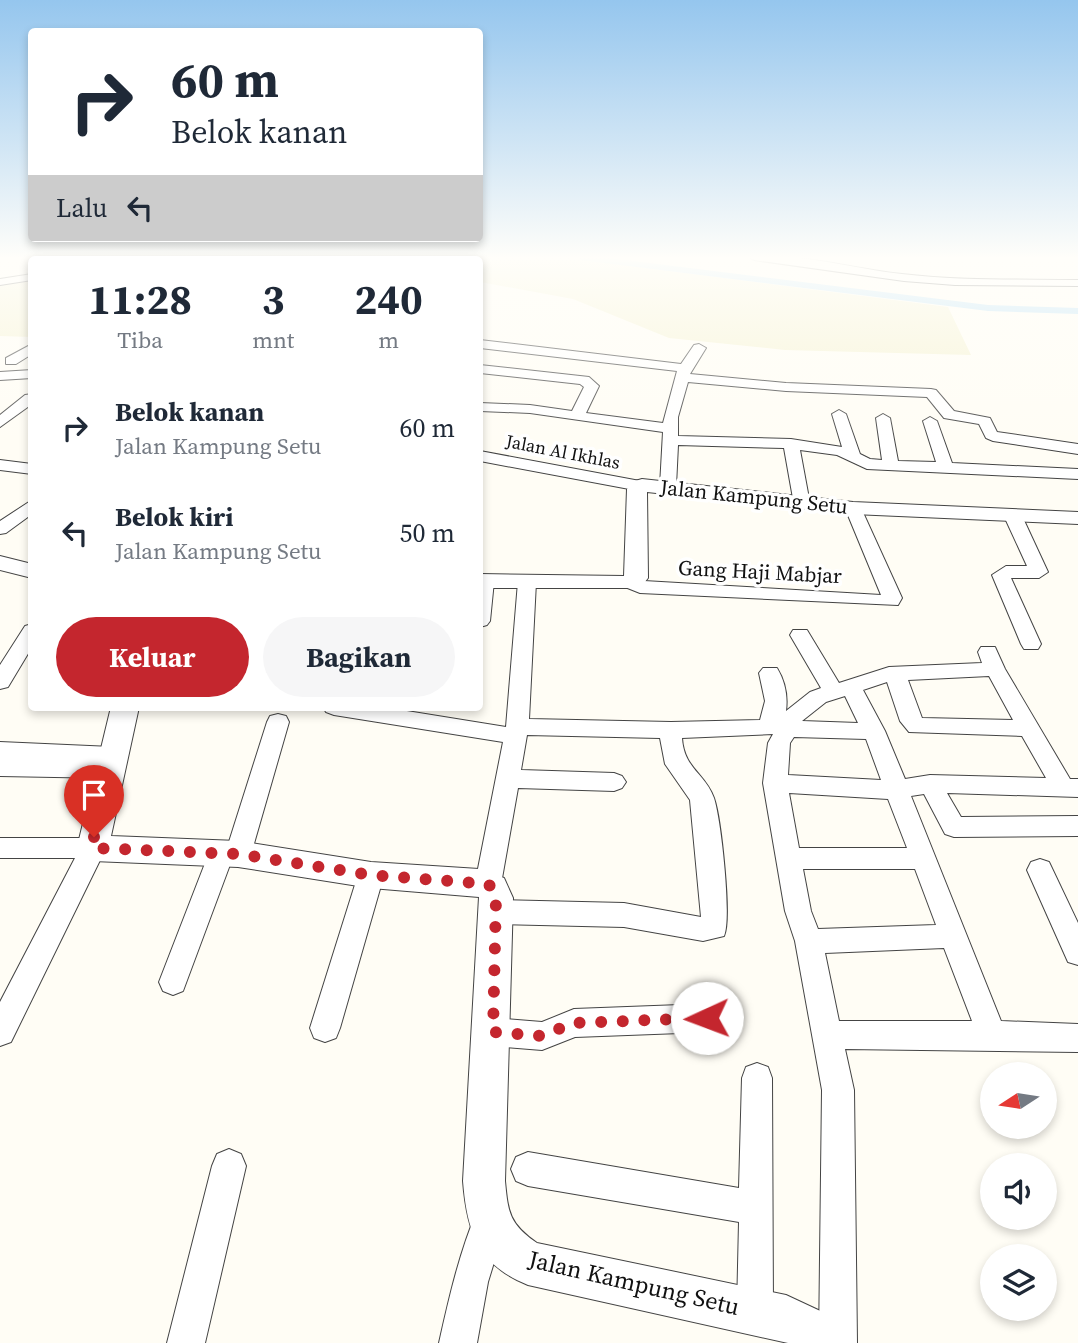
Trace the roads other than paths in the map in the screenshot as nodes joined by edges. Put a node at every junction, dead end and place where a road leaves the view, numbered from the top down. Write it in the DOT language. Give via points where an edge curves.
graph roads {
  1 [pos="483,344"];
  2 [pos="699,348"];
  3 [pos="28,350"];
  4 [pos="6,361"];
  5 [pos="28,361"];
  6 [pos="483,369"];
  7 [pos="683,373"];
  8 [pos="28,374"];
  9 [pos="0,376"];
  10 [pos="28,399"];
  11 [pos="483,407"];
  12 [pos="839,414"];
  13 [pos="28,416"];
  14 [pos="577,416"];
  15 [pos="4,417"];
  16 [pos="28,418"];
  17 [pos="883,418"];
  18 [pos="930,421"];
  19 [pos="670,434"];
  20 [pos="0,437"];
  21 [pos="792,444"];
  22 [pos="1078,449"];
  23 [pos="483,457"];
  24 [pos="853,457"];
  25 [pos="891,464"];
  26 [pos="0,465"];
  27 [pos="945,467"];
  28 [pos="28,468"];
  29 [pos="1078,474"];
  30 [pos="640,486"];
  31 [pos="668,486"];
  32 [pos="802,504"];
  33 [pos="28,508"];
  34 [pos="853,508"];
  35 [pos="1013,516"];
  36 [pos="1078,518"];
  37 [pos="0,529"];
  38 [pos="0,563"];
  39 [pos="28,570"];
  40 [pos="483,581"];
  41 [pos="527,582"];
  42 [pos="632,583"];
  43 [pos="800,635"];
  44 [pos="28,636"];
  45 [pos="1031,644"];
  46 [pos="770,673"];
  47 [pos="895,674"];
  48 [pos="0,682"];
  49 [pos="843,690"];
  50 [pos="124,711"];
  51 [pos="363,711"];
  52 [pos="278,722"];
  53 [pos="1028,728"];
  54 [pos="786,729"];
  55 [pos="671,730"];
  56 [pos="874,730"];
  57 [pos="516,732"];
  58 [pos="0,750"];
  59 [pos="111,762"];
  60 [pos="0,767"];
  61 [pos="509,779"];
  62 [pos="614,782"];
  63 [pos="775,783"];
  64 [pos="930,783"];
  65 [pos="1070,788"];
  66 [pos="896,790"];
  67 [pos="1078,826"];
  68 [pos="0,848"];
  69 [pos="93,848"];
  70 [pos="230,854"];
  71 [pos="789,858"];
  72 [pos="923,859"];
  73 [pos="1040,870"];
  74 [pos="371,875"];
  75 [pos="491,898"];
  76 [pos="955,936"];
  77 [pos="809,941"];
  78 [pos="1078,953"];
  79 [pos="173,982"];
  80 [pos="707,1018"];
  81 [pos="325,1028"];
  82 [pos="0,1032"];
  83 [pos="493,1032"];
  84 [pos="826,1035"];
  85 [pos="992,1035"];
  86 [pos="1078,1038"];
  87 [pos="757,1079"];
  88 [pos="229,1166"];
  89 [pos="528,1169"];
  90 [pos="756,1208"];
  91 [pos="489,1223"];
  92 [pos="755,1310"];
  93 [pos="186,1343"];
  94 [pos="458,1343"];
  95 [pos="831,1343"];
  96 [pos="838,1343"];
  1 -- 7 [label="street"];
  2 -- 7 [label="street"];
  3 -- 4 [label="street"];
  4 -- 5 [label="street"];
  6 -- 14 [label="street" via="590,382"];
  7 -- 19 [label="street"];
  7 -- 22 [label="street" via="777,387 931,393 949,415 985,421 991,435 998,438"];
  8 -- 9 [label="street"];
  10 -- 15 [label="street"];
  11 -- 14 [label="street"];
  12 -- 24 [label="street"];
  13 -- 15 [label="street"];
  14 -- 19 [label="street"];
  16 -- 20 [label="street"];
  17 -- 25 [label="street"];
  18 -- 27 [label="street"];
  19 -- 21 [label="street"];
  19 -- 31 [label="street"];
  21 -- 24 [label="street"];
  21 -- 32 [label="street"];
  23 -- 30 [label="street, Jalan Al Ikhlas"];
  24 -- 25 [label="street" via="867,464"];
  25 -- 27 [label="street"];
  26 -- 28 [label="street"];
  27 -- 29 [label="street"];
  30 -- 31 [label="street, Jalan Kampung Setu"];
  30 -- 42 [label="street, Jalan Kampung Setu" via="636,578"];
  31 -- 32 [label="street, Jalan Kampung Setu"];
  32 -- 34 [label="street, Jalan Kampung Setu"];
  33 -- 37 [label="street"];
  34 -- 35 [label="street, Jalan Kampung Setu"];
  34 -- 42 [label="street, Gang Haji Mabjar" via="892,598 887,602"];
  35 -- 36 [label="street, Jalan Kampung Setu"];
  35 -- 45 [label="street" via="1039,572 1001,575"];
  38 -- 39 [label="street"];
  40 -- 41 [label="street"];
  41 -- 42 [label="street"];
  41 -- 57 [label="street"];
  43 -- 49 [label="street"];
  44 -- 48 [label="street"];
  46 -- 55 [label="street" via="777,700 766,729"];
  47 -- 49 [label="street"];
  47 -- 53 [label="street" via="911,721 917,726"];
  47 -- 53 [label="street" via="992,660"];
  49 -- 54 [label="street" via="807,703"];
  49 -- 56 [label="street"];
  50 -- 59 [label="street"];
  51 -- 57 [label="street"];
  52 -- 70 [label="street"];
  53 -- 65 [label="street"];
  54 -- 56 [label="street"];
  54 -- 63 [label="street" via="779,743"];
  55 -- 57 [label="street"];
  55 -- 75 [label="street" via="678,768 702,799 714,928"];
  56 -- 66 [label="street"];
  57 -- 61 [label="street"];
  58 -- 59 [label="street"];
  59 -- 60 [label="street"];
  59 -- 69 [label="street"];
  61 -- 62 [label="street"];
  61 -- 75 [label="street"];
  63 -- 66 [label="street"];
  63 -- 71 [label="street"];
  64 -- 65 [label="street"];
  64 -- 66 [label="street"];
  64 -- 67 [label="street" via="954,827"];
  66 -- 72 [label="street"];
  68 -- 69 [label="street"];
  69 -- 70 [label="street"];
  69 -- 82 [label="street"];
  70 -- 74 [label="street"];
  70 -- 79 [label="street"];
  71 -- 72 [label="street"];
  71 -- 77 [label="street" via="798,911"];
  72 -- 76 [label="street"];
  73 -- 78 [label="street"];
  74 -- 75 [label="street"];
  74 -- 81 [label="street"];
  75 -- 83 [label="street, Jalan Kampung Setu"];
  76 -- 77 [label="street"];
  76 -- 85 [label="street"];
  77 -- 84 [label="street"];
  80 -- 83 [label="street" via="573,1023 542,1036"];
  83 -- 91 [label="street, Jalan Kampung Setu" via="484,1181"];
  84 -- 85 [label="street"];
  84 -- 96 [label="street" via="838,1090"];
  85 -- 86 [label="street"];
  87 -- 90 [label="street"];
  88 -- 93 [label="street"];
  89 -- 90 [label="street"];
  90 -- 92 [label="street"];
  91 -- 92 [label="street, Jalan Kampung Setu" via="505,1248 528,1263"];
  91 -- 94 [label="street" via="470,1282"];
  92 -- 95 [label="street, Jalan Kampung Setu" via="786,1318"];
}
